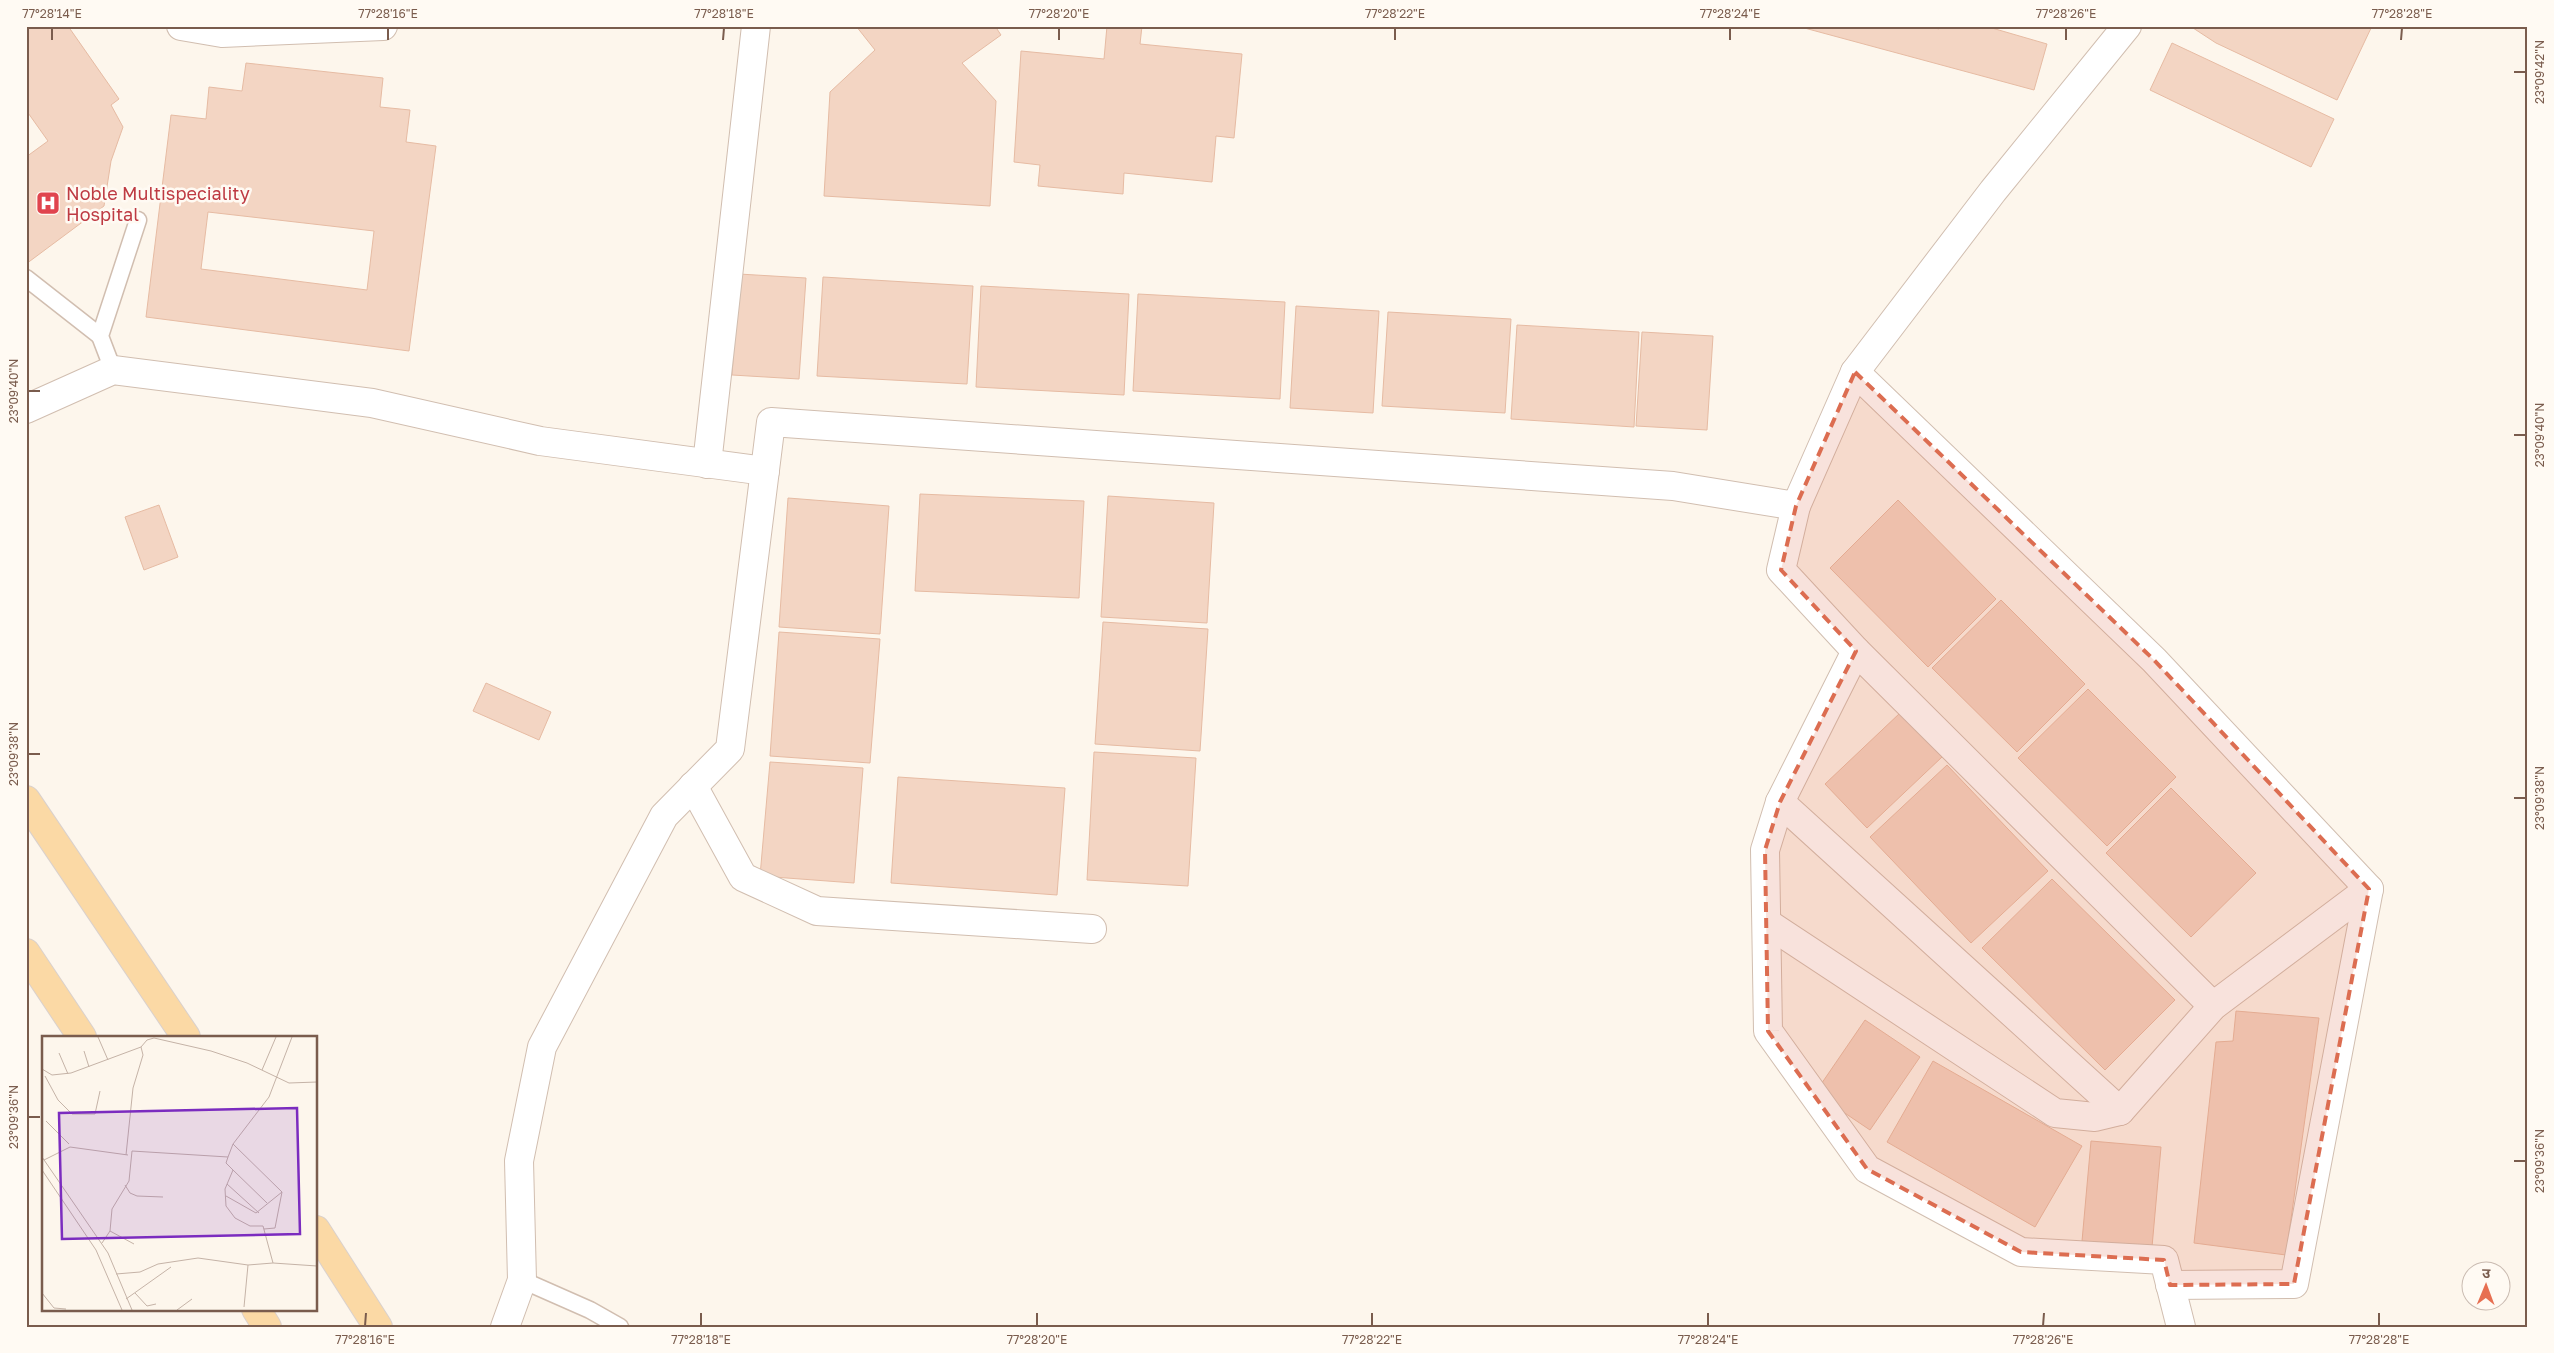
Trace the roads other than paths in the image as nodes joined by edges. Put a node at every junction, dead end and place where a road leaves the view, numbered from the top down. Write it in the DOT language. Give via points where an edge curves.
graph roads {
  1 [pos="181,26"];
  2 [pos="383,26"];
  3 [pos="756,26"];
  4 [pos="2127,26"];
  5 [pos="138,220"];
  6 [pos="26,278"];
  7 [pos="100,336"];
  8 [pos="112,370"];
  9 [pos="1855,372"];
  10 [pos="26,409"];
  11 [pos="707,464"];
  12 [pos="765,472"];
  13 [pos="1796,506"];
  14 [pos="1856,651"];
  15 [pos="693,786"];
  16 [pos="26,800"];
  17 [pos="1780,802"];
  18 [pos="2369,889"];
  19 [pos="1767,923"];
  20 [pos="1092,929"];
  21 [pos="26,953"];
  22 [pos="2213,1006"];
  23 [pos="81,1036"];
  24 [pos="185,1036"];
  25 [pos="2120,1111"];
  26 [pos="318,1233"];
  27 [pos="522,1280"];
  28 [pos="2170,1285"];
  29 [pos="257,1310"];
  30 [pos="267,1327"];
  31 [pos="378,1327"];
  32 [pos="505,1327"];
  33 [pos="620,1327"];
  34 [pos="2181,1327"];
  1 -- 2 [label="street" via="222,33"];
  3 -- 11 [label="street"];
  4 -- 9 [label="street" via="1993,191"];
  5 -- 7 [label="lane"];
  6 -- 7 [label="lane"];
  7 -- 8 [label="lane"];
  8 -- 10 [label="street"];
  8 -- 11 [label="street" via="372,403 540,441"];
  9 -- 13 [label="street"];
  9 -- 18 [label="street" via="2154,660"];
  11 -- 12 [label="street"];
  12 -- 13 [label="street" via="771,422 1673,486"];
  12 -- 15 [label="street" via="730,749"];
  13 -- 14 [label="street" via="1781,570"];
  14 -- 17 [label="street"];
  14 -- 22 [label="street"];
  15 -- 20 [label="street" via="743,878 817,911"];
  15 -- 27 [label="street" via="664,816 542,1047 519,1161"];
  16 -- 24 [label="main road"];
  17 -- 19 [label="street" via="1765,850"];
  17 -- 25 [label="street"];
  18 -- 22 [label="street"];
  18 -- 28 [label="street" via="2294,1284"];
  19 -- 25 [label="street" via="2055,1113 2095,1117"];
  19 -- 28 [label="street" via="1768,1031 1867,1169 2021,1252 2164,1260"];
  21 -- 23 [label="main road"];
  22 -- 25 [label="street"];
  26 -- 31 [label="main road"];
  27 -- 32 [label="street"];
  27 -- 33 [label="lane"];
  28 -- 34 [label="street"];
  29 -- 30 [label="main road"];
}
